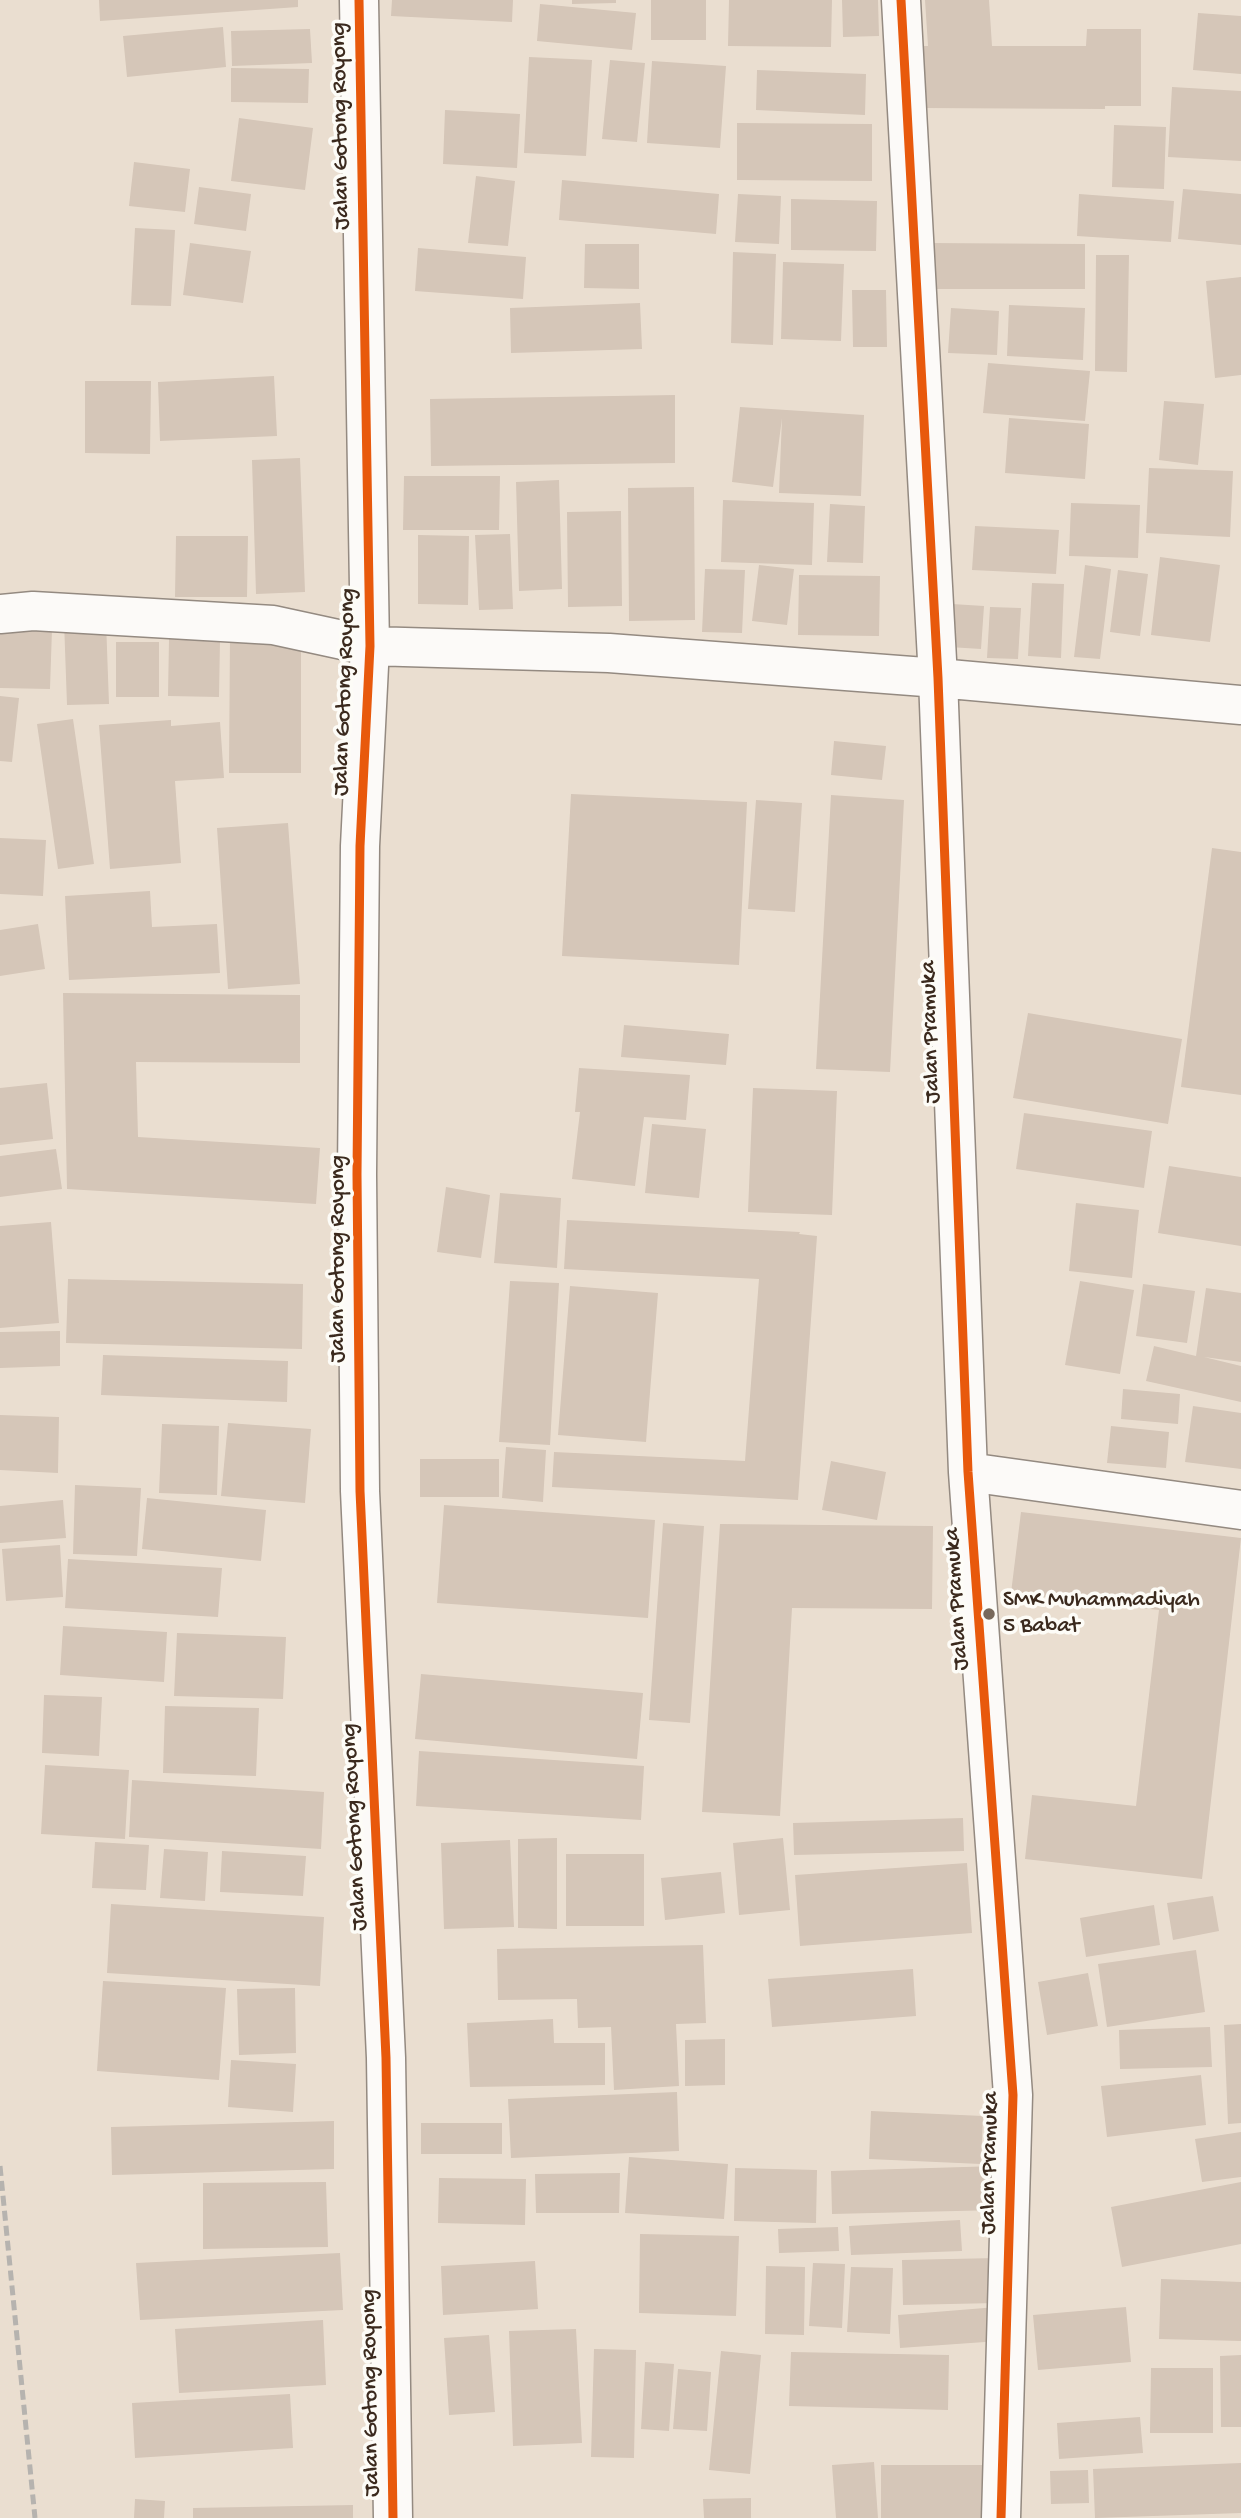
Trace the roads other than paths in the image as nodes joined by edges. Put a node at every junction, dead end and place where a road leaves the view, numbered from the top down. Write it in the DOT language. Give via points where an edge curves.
graph roads {
  1 [pos="359,0"];
  2 [pos="901,0"];
  3 [pos="0,614"];
  4 [pos="370,646"];
  5 [pos="938,678"];
  6 [pos="1241,705"];
  7 [pos="968,1472"];
  8 [pos="1241,1510"];
  9 [pos="393,2518"];
  10 [pos="1001,2518"];
  1 -- 4 [label="street, Jalan Gotong Royong"];
  2 -- 5 [label="street, Jalan Pramuka"];
  3 -- 4 [label="street" via="33,611 274,625"];
  4 -- 5 [label="street" via="609,653"];
  4 -- 9 [label="street, Jalan Gotong Royong" via="359,874 360,1464 386,2058"];
  5 -- 6 [label="street"];
  5 -- 7 [label="street, Jalan Pramuka"];
  7 -- 8 [label="street"];
  7 -- 10 [label="street, Jalan Pramuka" via="1013,2095"];
}
